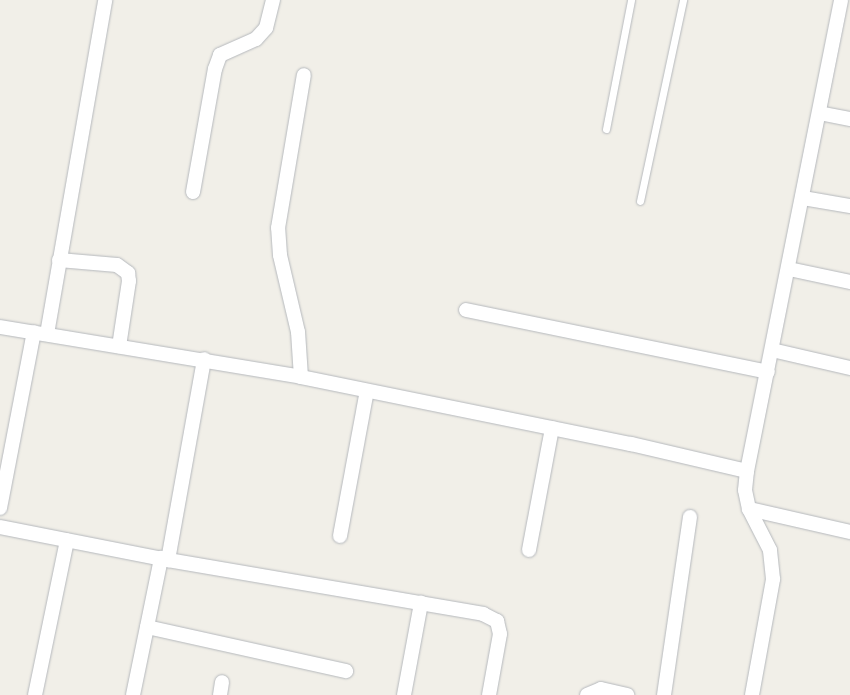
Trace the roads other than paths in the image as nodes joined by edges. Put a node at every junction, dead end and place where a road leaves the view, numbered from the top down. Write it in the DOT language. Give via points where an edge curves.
graph roads {
  1 [pos="105,0"];
  2 [pos="273,0"];
  3 [pos="631,0"];
  4 [pos="683,0"];
  5 [pos="843,10"];
  6 [pos="304,75"];
  7 [pos="819,113"];
  8 [pos="850,119"];
  9 [pos="606,129"];
  10 [pos="193,192"];
  11 [pos="803,198"];
  12 [pos="640,201"];
  13 [pos="850,206"];
  14 [pos="59,260"];
  15 [pos="789,269"];
  16 [pos="850,282"];
  17 [pos="466,310"];
  18 [pos="0,327"];
  19 [pos="40,333"];
  20 [pos="119,346"];
  21 [pos="772,350"];
  22 [pos="204,359"];
  23 [pos="850,368"];
  24 [pos="768,372"];
  25 [pos="301,378"];
  26 [pos="367,391"];
  27 [pos="552,428"];
  28 [pos="747,471"];
  29 [pos="0,508"];
  30 [pos="749,510"];
  31 [pos="690,517"];
  32 [pos="0,527"];
  33 [pos="850,532"];
  34 [pos="340,536"];
  35 [pos="67,540"];
  36 [pos="529,550"];
  37 [pos="164,559"];
  38 [pos="421,604"];
  39 [pos="147,627"];
  40 [pos="346,671"];
  41 [pos="35,695"];
  42 [pos="133,695"];
  43 [pos="404,695"];
  44 [pos="489,695"];
  45 [pos="586,695"];
  46 [pos="626,695"];
  47 [pos="664,695"];
  48 [pos="752,695"];
  1 -- 14 [label="street"];
  2 -- 10 [label="street" via="266,28 256,39 220,55 215,69"];
  3 -- 9 [label="lane"];
  4 -- 12 [label="lane"];
  5 -- 7 [label="street"];
  6 -- 25 [label="street" via="278,228 280,255 298,332"];
  7 -- 8 [label="street"];
  7 -- 11 [label="street"];
  11 -- 13 [label="street"];
  11 -- 15 [label="street"];
  14 -- 19 [label="street"];
  14 -- 20 [label="street" via="117,264 128,272 129,281"];
  15 -- 16 [label="street"];
  15 -- 21 [label="street"];
  17 -- 24 [label="street"];
  18 -- 19 [label="street"];
  19 -- 20 [label="street"];
  19 -- 29 [label="street"];
  20 -- 22 [label="street"];
  21 -- 23 [label="street"];
  21 -- 24 [label="street"];
  22 -- 25 [label="street"];
  22 -- 37 [label="street"];
  24 -- 28 [label="street"];
  25 -- 26 [label="street"];
  26 -- 27 [label="street"];
  26 -- 34 [label="street"];
  27 -- 28 [label="street"];
  27 -- 36 [label="street"];
  28 -- 30 [label="street" via="745,490"];
  30 -- 33 [label="street"];
  30 -- 48 [label="street" via="770,550 773,579"];
  31 -- 47 [label="street"];
  32 -- 35 [label="street"];
  35 -- 37 [label="street"];
  35 -- 41 [label="street"];
  37 -- 38 [label="street"];
  37 -- 39 [label="street"];
  38 -- 43 [label="street"];
  38 -- 44 [label="street" via="483,614 497,621 500,634"];
  39 -- 40 [label="street"];
  39 -- 42 [label="street"];
  45 -- 46 [label="street" via="601,689"];
}
